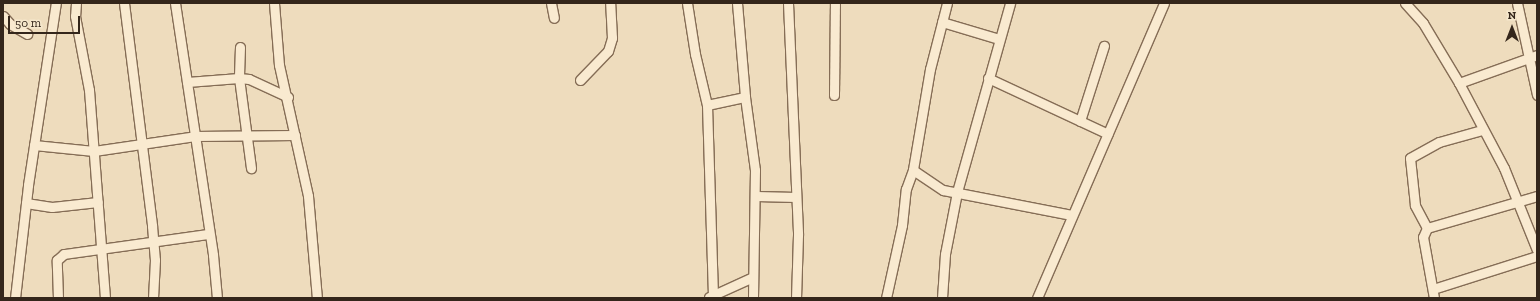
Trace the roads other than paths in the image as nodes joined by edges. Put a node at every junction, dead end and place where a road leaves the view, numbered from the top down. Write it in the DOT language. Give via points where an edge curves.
graph roads {
  1 [pos="56,3"];
  2 [pos="76,3"];
  3 [pos="124,3"];
  4 [pos="175,3"];
  5 [pos="274,3"];
  6 [pos="552,3"];
  7 [pos="610,3"];
  8 [pos="687,3"];
  9 [pos="737,3"];
  10 [pos="788,3"];
  11 [pos="835,3"];
  12 [pos="947,3"];
  13 [pos="1010,3"];
  14 [pos="1164,3"];
  15 [pos="1404,3"];
  16 [pos="1517,3"];
  17 [pos="3,16"];
  18 [pos="554,18"];
  19 [pos="942,22"];
  20 [pos="27,34"];
  21 [pos="999,39"];
  22 [pos="1104,46"];
  23 [pos="240,47"];
  24 [pos="1533,57"];
  25 [pos="239,78"];
  26 [pos="988,78"];
  27 [pos="580,80"];
  28 [pos="187,82"];
  29 [pos="1459,83"];
  30 [pos="834,95"];
  31 [pos="1537,95"];
  32 [pos="744,96"];
  33 [pos="288,97"];
  34 [pos="707,105"];
  35 [pos="1080,121"];
  36 [pos="1482,130"];
  37 [pos="1108,134"];
  38 [pos="246,135"];
  39 [pos="295,135"];
  40 [pos="195,136"];
  41 [pos="143,144"];
  42 [pos="34,145"];
  43 [pos="94,151"];
  44 [pos="251,168"];
  45 [pos="913,170"];
  46 [pos="957,192"];
  47 [pos="756,196"];
  48 [pos="1537,196"];
  49 [pos="796,198"];
  50 [pos="1519,201"];
  51 [pos="98,202"];
  52 [pos="26,203"];
  53 [pos="1072,215"];
  54 [pos="1427,228"];
  55 [pos="209,234"];
  56 [pos="154,242"];
  57 [pos="102,249"];
  58 [pos="1537,250"];
  59 [pos="1537,256"];
  60 [pos="753,277"];
  61 [pos="1434,294"];
  62 [pos="711,297"];
  63 [pos="15,298"];
  64 [pos="58,298"];
  65 [pos="105,298"];
  66 [pos="153,298"];
  67 [pos="217,298"];
  68 [pos="317,298"];
  69 [pos="753,298"];
  70 [pos="796,298"];
  71 [pos="886,298"];
  72 [pos="942,298"];
  73 [pos="1037,298"];
  1 -- 42 [label="street"];
  2 -- 43 [label="street"];
  3 -- 41 [label="street"];
  4 -- 28 [label="street"];
  5 -- 33 [label="street" via="280,65"];
  6 -- 18 [label="street"];
  7 -- 27 [label="street" via="612,38 608,51"];
  8 -- 34 [label="street"];
  9 -- 32 [label="street"];
  10 -- 49 [label="street"];
  11 -- 30 [label="street"];
  12 -- 19 [label="street"];
  13 -- 21 [label="street"];
  14 -- 37 [label="street"];
  15 -- 29 [label="street" via="1423,23"];
  16 -- 24 [label="street"];
  17 -- 20 [label="street" via="10,24"];
  19 -- 21 [label="street"];
  19 -- 45 [label="street" via="930,69"];
  21 -- 26 [label="street"];
  22 -- 35 [label="street"];
  23 -- 25 [label="street"];
  24 -- 29 [label="street"];
  24 -- 31 [label="street"];
  25 -- 28 [label="street"];
  25 -- 33 [label="street" via="256,82"];
  25 -- 38 [label="street"];
  26 -- 35 [label="street"];
  26 -- 46 [label="street"];
  28 -- 40 [label="street"];
  29 -- 36 [label="street"];
  32 -- 34 [label="street"];
  32 -- 47 [label="street" via="755,170"];
  33 -- 39 [label="street"];
  34 -- 62 [label="street"];
  35 -- 37 [label="street"];
  36 -- 50 [label="street"];
  36 -- 54 [label="street" via="1439,142 1410,158 1415,205"];
  37 -- 53 [label="street"];
  38 -- 39 [label="street"];
  38 -- 40 [label="street"];
  38 -- 44 [label="street"];
  39 -- 68 [label="street" via="308,196"];
  40 -- 41 [label="street"];
  40 -- 55 [label="street"];
  41 -- 43 [label="street"];
  41 -- 56 [label="street"];
  42 -- 43 [label="street"];
  42 -- 52 [label="street"];
  43 -- 51 [label="street"];
  45 -- 46 [label="street" via="943,190"];
  45 -- 71 [label="street" via="906,189 902,225"];
  46 -- 53 [label="street"];
  46 -- 72 [label="street" via="945,254"];
  47 -- 49 [label="street"];
  47 -- 60 [label="street"];
  48 -- 50 [label="street"];
  49 -- 70 [label="street"];
  50 -- 54 [label="street"];
  50 -- 58 [label="street"];
  51 -- 52 [label="street" via="52,207"];
  51 -- 57 [label="street"];
  52 -- 63 [label="street"];
  53 -- 73 [label="street"];
  54 -- 61 [label="street" via="1423,238"];
  55 -- 56 [label="street"];
  55 -- 67 [label="street"];
  56 -- 57 [label="street"];
  56 -- 66 [label="street"];
  57 -- 64 [label="street" via="58,257"];
  57 -- 65 [label="street"];
  59 -- 61 [label="street"];
  60 -- 62 [label="street"];
  60 -- 69 [label="street"];
}
